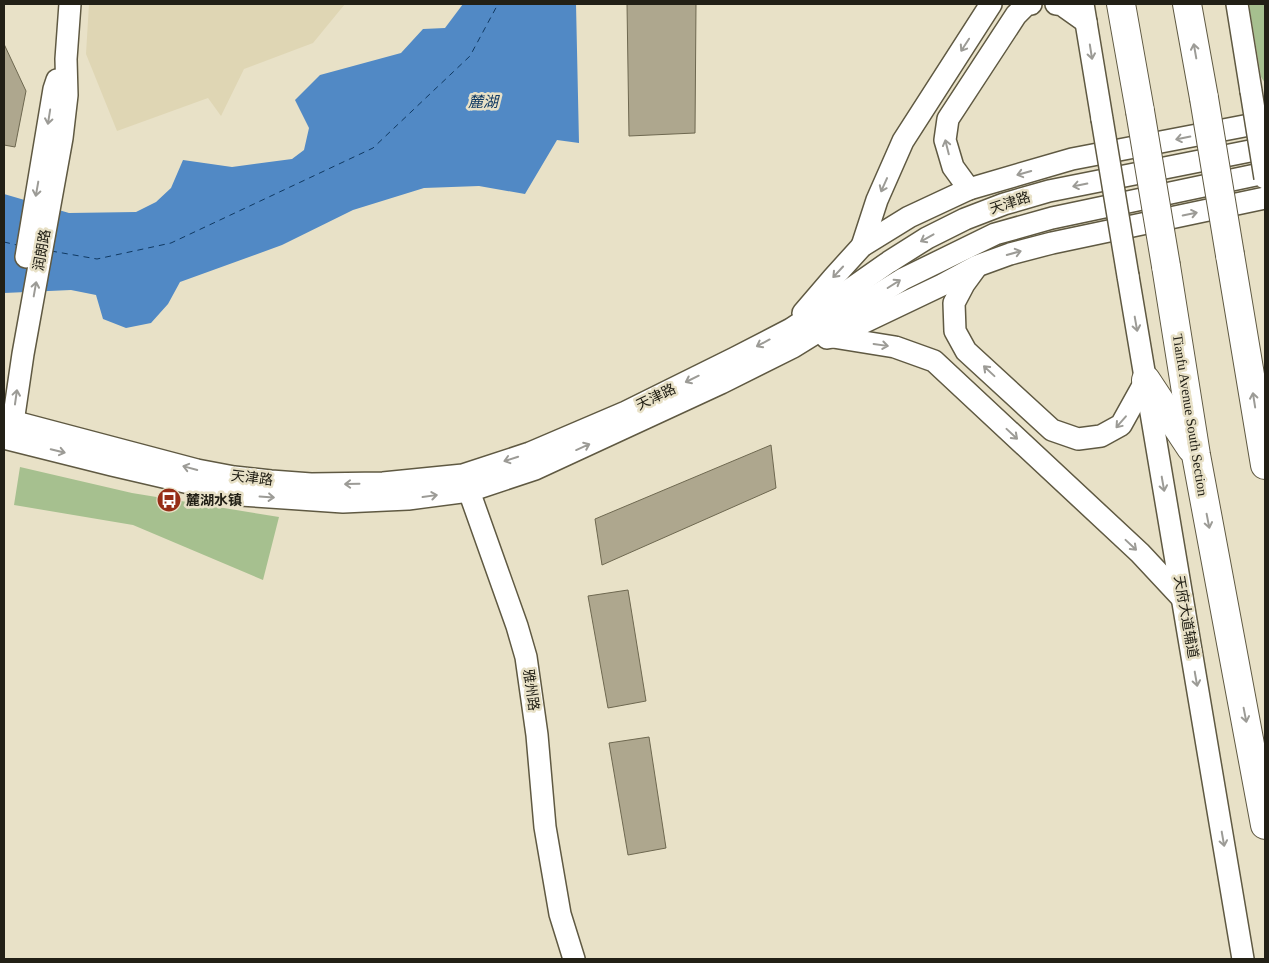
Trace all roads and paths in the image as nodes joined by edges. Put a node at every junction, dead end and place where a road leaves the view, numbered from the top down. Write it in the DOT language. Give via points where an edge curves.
graph roads {
  1 [pos="70,4"];
  2 [pos="991,4"];
  3 [pos="1031,4"];
  4 [pos="1056,4"];
  5 [pos="1121,4"];
  6 [pos="1187,4"];
  7 [pos="1237,4"];
  8 [pos="1084,13"];
  9 [pos="1265,122"];
  10 [pos="1265,148"];
  11 [pos="1265,174"];
  12 [pos="1265,178"];
  13 [pos="969,189"];
  14 [pos="1265,198"];
  15 [pos="862,246"];
  16 [pos="976,266"];
  17 [pos="833,336"];
  18 [pos="792,338"];
  19 [pos="16,353"];
  20 [pos="1146,380"];
  21 [pos="4,382"];
  22 [pos="8,430"];
  23 [pos="1264,445"];
  24 [pos="1196,455"];
  25 [pos="466,483"];
  26 [pos="1182,598"];
  27 [pos="1265,826"];
  28 [pos="574,959"];
  29 [pos="1243,959"];
  1 -- 19 [label="street, 润朗路" via="67,95 54,139"];
  2 -- 15 [label="street, one-way" via="903,141 877,200"];
  13 -- 3 [label="street, one-way" via="953,167 945,140 948,118 1016,15"];
  4 -- 8 [label="street"];
  5 -- 24 [label="highway, Tianfu Avenue South Section, bridge"];
  23 -- 6 [label="highway, one-way, bridge"];
  7 -- 12 [label="street, bridge"];
  8 -- 20 [label="street, 天府大道辅道, one-way, bridge"];
  9 -- 13 [label="street, one-way" via="1072,159"];
  10 -- 18 [label="street, 天津路, one-way" via="1048,191 973,216 927,238 889,262 829,304"];
  18 -- 11 [label="street, 天津路, one-way" via="995,234 1052,218"];
  13 -- 15 [label="street" via="909,217"];
  16 -- 14 [label="street, one-way" via="1052,243"];
  15 -- 18 [label="street, one-way" via="833,278"];
  16 -- 17 [label="street"];
  20 -- 16 [label="street, one-way" via="1121,425 1101,436 1078,440 1052,430 966,350 955,331 954,303"];
  17 -- 18 [label="street"];
  17 -- 26 [label="street, one-way" via="895,347 934,361 1140,553"];
  18 -- 25 [label="street, 天津路" via="736,366"];
  19 -- 21 [label="street, 润朗路"];
  22 -- 19 [label="street, 润朗路, one-way"];
  20 -- 24 [label="highway"];
  20 -- 26 [label="street, 天府大道辅道, one-way"];
  22 -- 25 [label="street, 天津路" via="271,482"];
  24 -- 27 [label="highway, Tianfu Avenue South Section, one-way"];
  25 -- 28 [label="street, 雅州路" via="526,657 545,827 560,914"];
  26 -- 29 [label="street, 天府大道辅道, one-way"];
}
